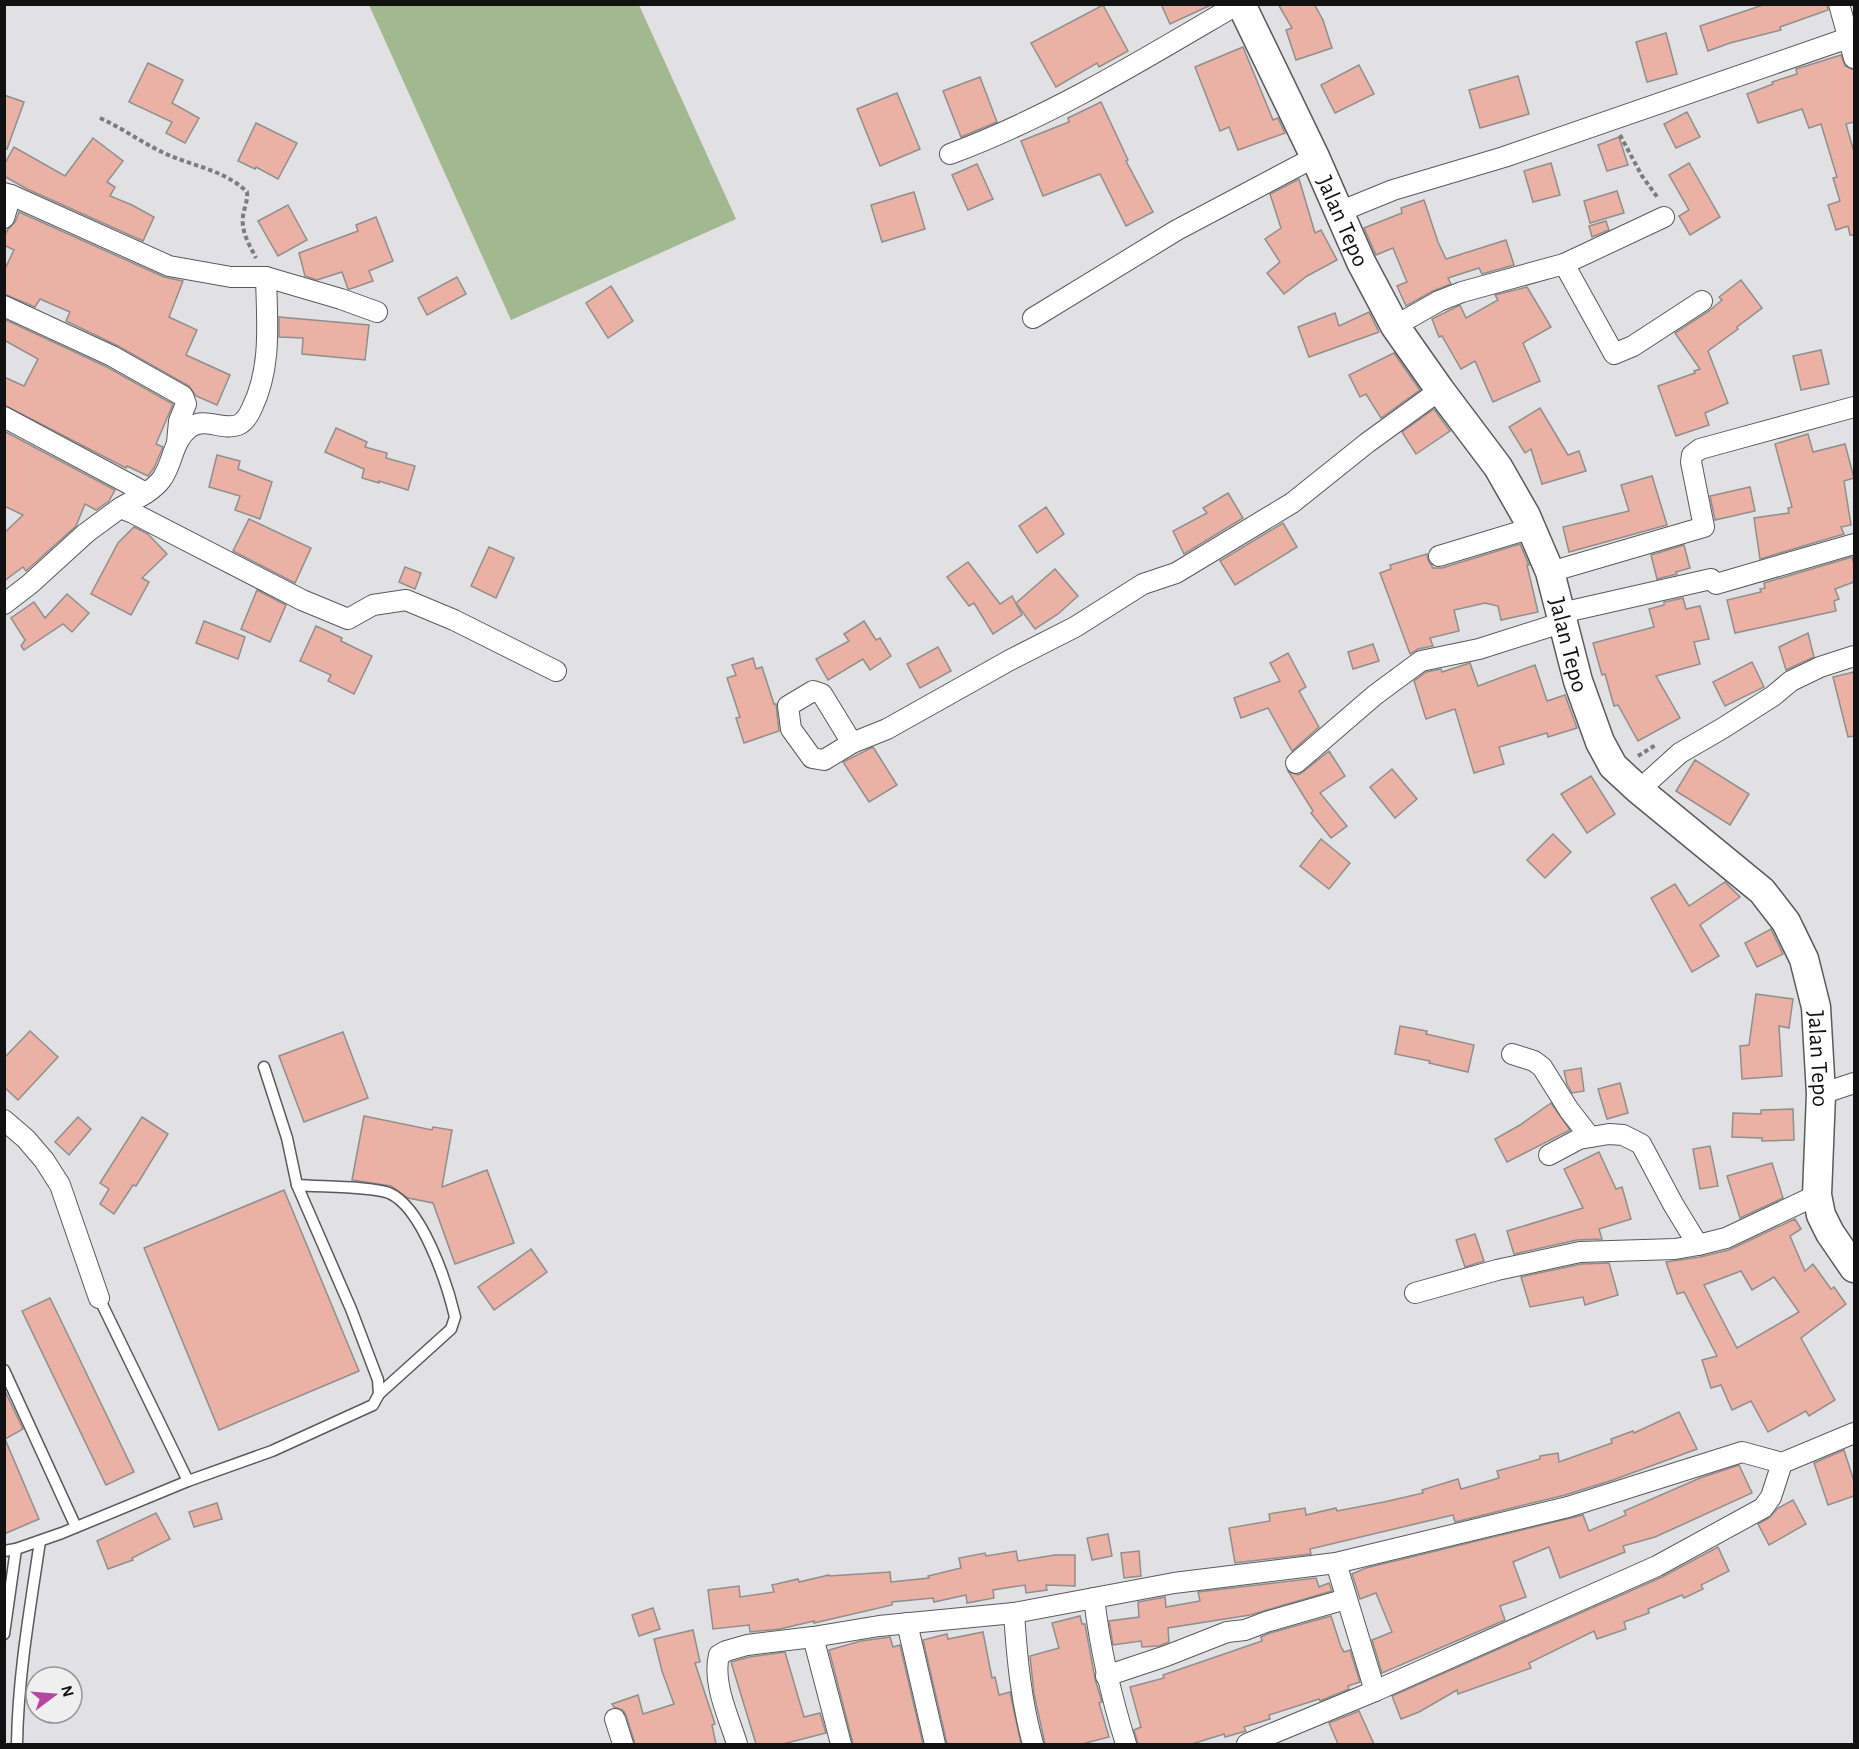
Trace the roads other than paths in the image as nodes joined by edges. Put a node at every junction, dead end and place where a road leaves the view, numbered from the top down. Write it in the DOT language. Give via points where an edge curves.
graph roads {
  1 [pos="1240,4"];
  2 [pos="1839,4"];
  3 [pos="1852,37"];
  4 [pos="1854,58"];
  5 [pos="951,154"];
  6 [pos="1315,157"];
  7 [pos="8,194"];
  8 [pos="1662,209"];
  9 [pos="1339,212"];
  10 [pos="4,218"];
  11 [pos="1564,264"];
  12 [pos="266,277"];
  13 [pos="1702,301"];
  14 [pos="4,306"];
  15 [pos="377,312"];
  16 [pos="1033,318"];
  17 [pos="1395,326"];
  18 [pos="1440,390"];
  19 [pos="1854,407"];
  20 [pos="4,417"];
  21 [pos="176,444"];
  22 [pos="146,493"];
  23 [pos="120,508"];
  24 [pos="1532,528"];
  25 [pos="1854,544"];
  26 [pos="1439,556"];
  27 [pos="1550,572"];
  28 [pos="4,604"];
  29 [pos="1562,617"];
  30 [pos="1854,656"];
  31 [pos="556,672"];
  32 [pos="852,743"];
  33 [pos="1296,763"];
  34 [pos="1639,790"];
  35 [pos="1512,1054"];
  36 [pos="264,1067"];
  37 [pos="1854,1083"];
  38 [pos="1821,1094"];
  39 [pos="4,1119"];
  40 [pos="1590,1137"];
  41 [pos="1549,1155"];
  42 [pos="297,1185"];
  43 [pos="1816,1195"];
  44 [pos="1698,1245"];
  45 [pos="1854,1269"];
  46 [pos="1415,1293"];
  47 [pos="99,1298"];
  48 [pos="4,1370"];
  49 [pos="379,1394"];
  50 [pos="1854,1434"];
  51 [pos="1782,1463"];
  52 [pos="188,1481"];
  53 [pos="76,1527"];
  54 [pos="40,1541"];
  55 [pos="16,1549"];
  56 [pos="4,1551"];
  57 [pos="1336,1563"];
  58 [pos="1095,1598"];
  59 [pos="1346,1599"];
  60 [pos="1014,1612"];
  61 [pos="907,1623"];
  62 [pos="4,1634"];
  63 [pos="813,1637"];
  64 [pos="1106,1676"];
  65 [pos="1376,1691"];
  66 [pos="615,1719"];
  67 [pos="17,1744"];
  68 [pos="623,1744"];
  69 [pos="737,1744"];
  70 [pos="842,1744"];
  71 [pos="935,1744"];
  72 [pos="1033,1744"];
  73 [pos="1126,1744"];
  74 [pos="1247,1744"];
  1 -- 5 [label="street" via="1026,123"];
  1 -- 6 [label="street, Jalan Tepo"];
  2 -- 3 [label="street"];
  3 -- 4 [label="street"];
  3 -- 9 [label="street" via="1504,157 1393,190"];
  6 -- 9 [label="street, Jalan Tepo"];
  6 -- 16 [label="street" via="1177,230"];
  7 -- 10 [label="street"];
  7 -- 12 [label="street" via="169,266 231,277"];
  8 -- 11 [label="street"];
  9 -- 17 [label="street, Jalan Tepo"];
  11 -- 13 [label="street" via="1614,354 1634,346"];
  11 -- 17 [label="street" via="1462,292"];
  12 -- 15 [label="street"];
  12 -- 21 [label="street" via="265,367 248,416 239,425 197,423"];
  14 -- 21 [label="street" via="112,356 183,396 186,404"];
  17 -- 18 [label="street, Jalan Tepo"];
  18 -- 24 [label="street, Jalan Tepo" via="1498,467"];
  18 -- 32 [label="street" via="1292,503 1176,573 1143,584 1075,627 887,729"];
  19 -- 27 [label="street" via="1700,449 1692,455 1691,462 1704,527"];
  20 -- 22 [label="street"];
  21 -- 22 [label="street" via="165,474"];
  22 -- 23 [label="street"];
  23 -- 28 [label="street"];
  23 -- 31 [label="street" via="302,600 348,619 373,604 406,600"];
  24 -- 26 [label="street"];
  24 -- 27 [label="street, Jalan Tepo"];
  25 -- 29 [label="street" via="1716,584 1711,579"];
  27 -- 29 [label="street, Jalan Tepo"];
  29 -- 33 [label="street" via="1479,649 1421,662 1375,695"];
  29 -- 34 [label="street, Jalan Tepo" via="1599,742 1617,770"];
  30 -- 34 [label="street" via="1791,681 1680,753"];
  34 -- 38 [label="street, Jalan Tepo" via="1762,891 1786,922 1804,959 1816,1007"];
  35 -- 40 [label="street" via="1542,1067"];
  36 -- 42 [label="lane" via="287,1138"];
  37 -- 38 [label="street"];
  38 -- 43 [label="street, Jalan Tepo"];
  39 -- 47 [label="street" via="44,1160 60,1185"];
  40 -- 41 [label="street" via="1568,1143"];
  40 -- 44 [label="street" via="1623,1135 1641,1144"];
  42 -- 49 [label="lane" via="372,1364"];
  42 -- 49 [label="lane" via="387,1193 406,1206 425,1234 455,1317 451,1329"];
  43 -- 44 [label="street" via="1726,1238"];
  43 -- 45 [label="street, Jalan Tepo" via="1830,1233"];
  44 -- 46 [label="street" via="1580,1252"];
  47 -- 52 [label="lane"];
  48 -- 53 [label="lane"];
  49 -- 52 [label="lane" via="373,1405 354,1415 272,1451"];
  50 -- 51 [label="street"];
  51 -- 57 [label="street" via="1742,1452 1569,1507"];
  51 -- 65 [label="street" via="1772,1497 1747,1517 1657,1566"];
  52 -- 53 [label="lane"];
  53 -- 54 [label="lane"];
  54 -- 55 [label="lane"];
  54 -- 67 [label="lane" via="28,1618"];
  55 -- 56 [label="lane"];
  55 -- 62 [label="lane"];
  57 -- 58 [label="street" via="1174,1583"];
  57 -- 59 [label="street"];
  58 -- 60 [label="street"];
  58 -- 64 [label="street"];
  59 -- 64 [label="street" via="1227,1632"];
  59 -- 65 [label="street"];
  60 -- 61 [label="street"];
  60 -- 72 [label="street" via="1020,1683"];
  61 -- 63 [label="street"];
  61 -- 71 [label="street"];
  63 -- 69 [label="street" via="747,1645 719,1655 717,1678"];
  63 -- 70 [label="street"];
  64 -- 73 [label="street"];
  65 -- 74 [label="street"];
  66 -- 68 [label="street"];
}
